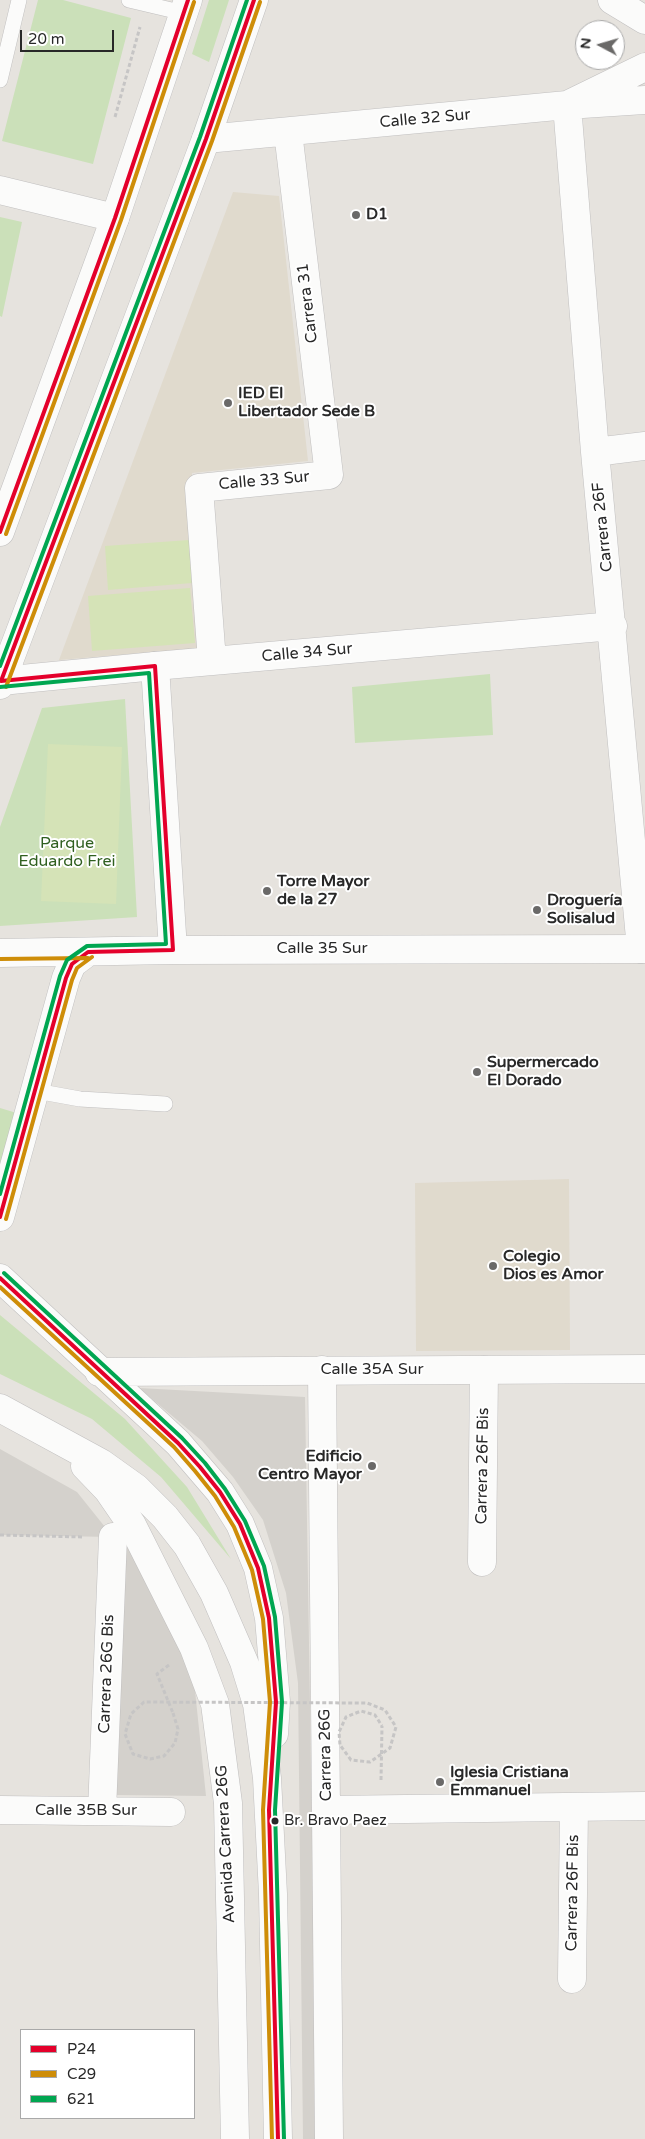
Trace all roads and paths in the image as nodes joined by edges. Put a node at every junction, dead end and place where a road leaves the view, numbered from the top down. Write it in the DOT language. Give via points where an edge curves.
graph roads {
  1 [pos="19,0"];
  2 [pos="129,0"];
  3 [pos="254,0"];
  4 [pos="612,0"];
  5 [pos="147,4"];
  6 [pos="186,7"];
  7 [pos="645,20"];
  8 [pos="645,67"];
  9 [pos="0,80"];
  10 [pos="645,100"];
  11 [pos="567,105"];
  12 [pos="114,120"];
  13 [pos="288,132"];
  14 [pos="206,140"];
  15 [pos="0,190"];
  16 [pos="115,218"];
  17 [pos="645,446"];
  18 [pos="595,452"];
  19 [pos="330,475"];
  20 [pos="0,532"];
  21 [pos="613,626"];
  22 [pos="212,662"];
  23 [pos="155,666"];
  24 [pos="1,683"];
  25 [pos="643,949"];
  26 [pos="173,950"];
  27 [pos="88,952"];
  28 [pos="0,953"];
  29 [pos="36,1091"];
  30 [pos="165,1104"];
  31 [pos="0,1217"];
  32 [pos="0,1278"];
  33 [pos="645,1369"];
  34 [pos="322,1370"];
  35 [pos="484,1370"];
  36 [pos="99,1372"];
  37 [pos="0,1408"];
  38 [pos="63,1443"];
  39 [pos="0,1535"];
  40 [pos="113,1537"];
  41 [pos="482,1562"];
  42 [pos="157,1674"];
  43 [pos="645,1806"];
  44 [pos="574,1807"];
  45 [pos="380,1809"];
  46 [pos="0,1810"];
  47 [pos="269,1810"];
  48 [pos="326,1810"];
  49 [pos="102,1811"];
  50 [pos="171,1812"];
  51 [pos="572,1979"];
  52 [pos="235,2139"];
  53 [pos="278,2139"];
  54 [pos="329,2139"];
  1 -- 9 [label="lane"];
  2 -- 5 [label="lane"];
  3 -- 14 [label="street"];
  4 -- 7 [label="street"];
  5 -- 6 [label="lane"];
  5 -- 12 [label="path"];
  6 -- 16 [label="street"];
  8 -- 11 [label="street"];
  10 -- 11 [label="street, Calle 32 Sur"];
  11 -- 13 [label="street, Calle 32 Sur"];
  11 -- 18 [label="street, Carrera 26F"];
  13 -- 14 [label="street, Calle 32 Sur"];
  13 -- 19 [label="street, Carrera 31"];
  14 -- 24 [label="street"];
  15 -- 16 [label="street"];
  16 -- 20 [label="street"];
  17 -- 18 [label="street"];
  18 -- 21 [label="street, Carrera 26F"];
  19 -- 22 [label="street, Calle 33 Sur" via="199,488"];
  21 -- 22 [label="street, Calle 34 Sur"];
  21 -- 25 [label="street, Carrera 26F"];
  22 -- 23 [label="street, Calle 34 Sur"];
  23 -- 24 [label="street, Calle 34 Sur"];
  23 -- 26 [label="street"];
  25 -- 26 [label="street, Calle 35 Sur"];
  26 -- 27 [label="street, Calle 35 Sur"];
  27 -- 28 [label="street, Calle 35 Sur"];
  27 -- 29 [label="street" via="72,964 66,978"];
  29 -- 30 [label="lane" via="80,1100"];
  29 -- 31 [label="street"];
  32 -- 36 [label="street"];
  33 -- 35 [label="street, Calle 35A Sur"];
  34 -- 35 [label="street, Calle 35A Sur"];
  34 -- 36 [label="street, Calle 35A Sur"];
  34 -- 48 [label="street, Carrera 26G"];
  35 -- 41 [label="street, Carrera 26F Bis"];
  36 -- 47 [label="street" via="200,1467 240,1524 254,1559 268,1618 276,1702"];
  37 -- 38 [label="street, Avenida Carrera 26G"];
  38 -- 47 [label="street, Avenida Carrera 26G" via="101,1463 136,1488 187,1545 214,1593 258,1704"];
  38 -- 52 [label="street, Avenida Carrera 26G" via="108,1490 132,1525 194,1648 216,1704 228,1803"];
  39 -- 40 [label="path"];
  40 -- 49 [label="street, Carrera 26G Bis"];
  42 -- 45 [label="path, bridge" via="173,1713 178,1729 175,1743 164,1756 150,1759 133,1754 125,1734 131,1714 144,1702 367,1704 385,1710 396,1726 390,1748 370,1762 351,1760 340,1745 339,1732 346,1717 361,1711 375,1715 382,1726"];
  43 -- 44 [label="street"];
  44 -- 45 [label="street"];
  44 -- 51 [label="street, Carrera 26F Bis"];
  45 -- 48 [label="street"];
  46 -- 49 [label="street, Calle 35B Sur"];
  47 -- 53 [label="street, Avenida Carrera 26G"];
  48 -- 54 [label="street, Carrera 26G"];
  49 -- 50 [label="street, Calle 35B Sur"];
}
